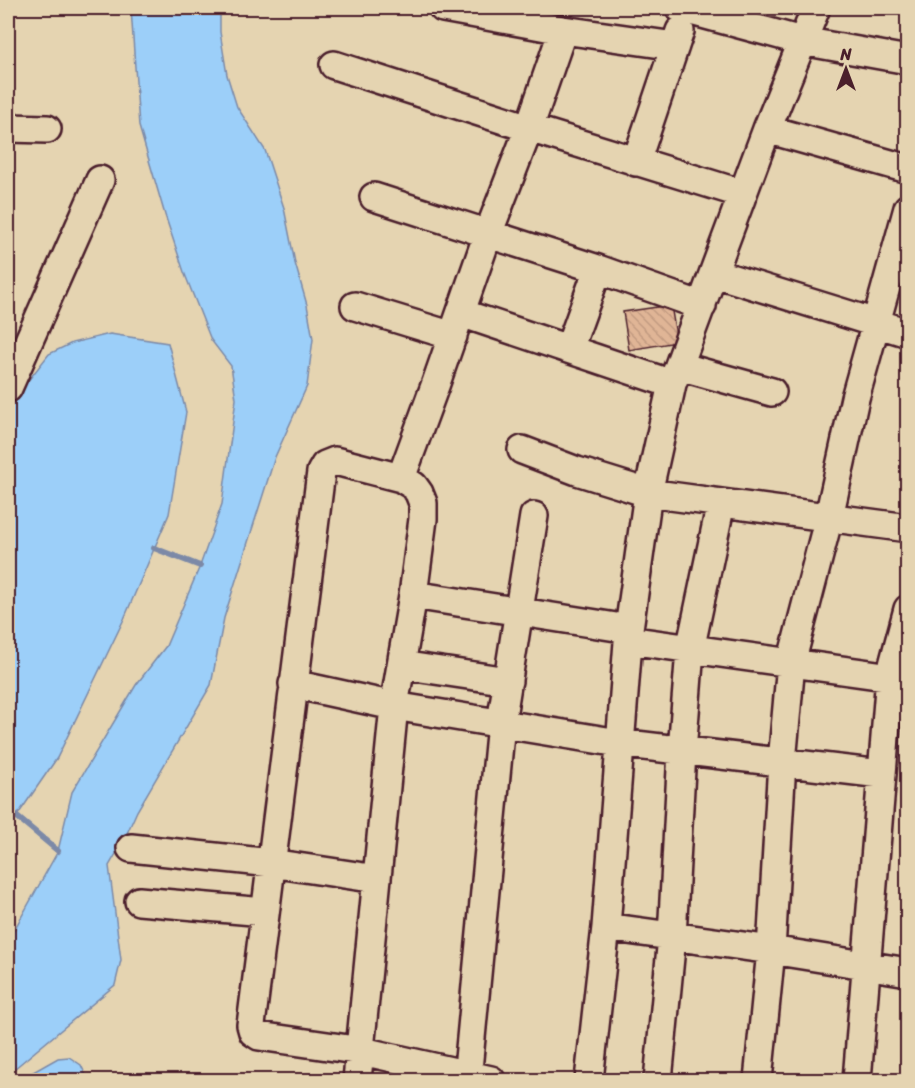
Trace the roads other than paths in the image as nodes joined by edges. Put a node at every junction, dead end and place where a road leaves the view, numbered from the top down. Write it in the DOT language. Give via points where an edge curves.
graph roads {
  1 [pos="443,8"];
  2 [pos="816,8"];
  3 [pos="684,9"];
  4 [pos="563,30"];
  5 [pos="802,41"];
  6 [pos="675,46"];
  7 [pos="908,60"];
  8 [pos="334,65"];
  9 [pos="8,128"];
  10 [pos="529,128"];
  11 [pos="47,129"];
  12 [pos="767,129"];
  13 [pos="636,162"];
  14 [pos="908,169"];
  15 [pos="100,180"];
  16 [pos="743,194"];
  17 [pos="374,197"];
  18 [pos="908,208"];
  19 [pos="488,234"];
  20 [pos="902,256"];
  21 [pos="598,269"];
  22 [pos="714,273"];
  23 [pos="355,306"];
  24 [pos="702,306"];
  25 [pos="877,323"];
  26 [pos="457,325"];
  27 [pos="908,333"];
  28 [pos="570,349"];
  29 [pos="676,375"];
  30 [pos="8,388"];
  31 [pos="772,392"];
  32 [pos="522,450"];
  33 [pos="400,478"];
  34 [pos="648,493"];
  35 [pos="722,503"];
  36 [pos="534,516"];
  37 [pos="829,517"];
  38 [pos="908,528"];
  39 [pos="413,595"];
  40 [pos="908,609"];
  41 [pos="520,612"];
  42 [pos="629,635"];
  43 [pos="690,650"];
  44 [pos="791,663"];
  45 [pos="401,664"];
  46 [pos="899,678"];
  47 [pos="508,681"];
  48 [pos="293,684"];
  49 [pos="394,706"];
  50 [pos="501,723"];
  51 [pos="619,743"];
  52 [pos="682,751"];
  53 [pos="782,762"];
  54 [pos="881,774"];
  55 [pos="131,848"];
  56 [pos="271,862"];
  57 [pos="377,879"];
  58 [pos="139,901"];
  59 [pos="265,912"];
  60 [pos="606,927"];
  61 [pos="672,937"];
  62 [pos="771,950"];
  63 [pos="867,966"];
  64 [pos="908,972"];
  65 [pos="362,1051"];
  66 [pos="475,1079"];
  67 [pos="357,1080"];
  68 [pos="591,1080"];
  69 [pos="658,1080"];
  70 [pos="758,1080"];
  71 [pos="857,1080"];
  1 -- 4 [label="street"];
  2 -- 5 [label="street"];
  3 -- 5 [label="street"];
  3 -- 6 [label="street"];
  4 -- 6 [label="street"];
  4 -- 10 [label="street"];
  5 -- 7 [label="street"];
  5 -- 12 [label="street"];
  6 -- 13 [label="street"];
  8 -- 10 [label="street"];
  9 -- 11 [label="street"];
  10 -- 13 [label="street"];
  10 -- 19 [label="street"];
  12 -- 14 [label="street"];
  12 -- 16 [label="street"];
  13 -- 16 [label="street"];
  15 -- 30 [label="street"];
  16 -- 22 [label="street"];
  17 -- 19 [label="street"];
  18 -- 20 [label="street"];
  19 -- 21 [label="street"];
  19 -- 26 [label="street"];
  20 -- 25 [label="street"];
  21 -- 24 [label="street"];
  21 -- 28 [label="street"];
  22 -- 24 [label="street"];
  22 -- 25 [label="street"];
  23 -- 26 [label="street"];
  24 -- 29 [label="street"];
  25 -- 27 [label="street"];
  25 -- 37 [label="street" via="855,398"];
  26 -- 28 [label="street"];
  26 -- 33 [label="street"];
  28 -- 29 [label="street"];
  29 -- 31 [label="street"];
  29 -- 34 [label="street"];
  32 -- 34 [label="street"];
  33 -- 39 [label="street" via="414,486 423,503"];
  33 -- 48 [label="street" via="335,461 325,465 321,472"];
  34 -- 35 [label="street"];
  34 -- 42 [label="street"];
  35 -- 37 [label="street"];
  35 -- 43 [label="street"];
  36 -- 41 [label="street"];
  37 -- 38 [label="street"];
  37 -- 44 [label="street"];
  39 -- 41 [label="street"];
  39 -- 45 [label="street"];
  40 -- 46 [label="street"];
  41 -- 42 [label="street"];
  41 -- 47 [label="street"];
  42 -- 43 [label="street"];
  42 -- 51 [label="street"];
  43 -- 44 [label="street"];
  43 -- 52 [label="street"];
  44 -- 46 [label="street"];
  44 -- 53 [label="street"];
  45 -- 47 [label="street"];
  45 -- 49 [label="street"];
  46 -- 54 [label="street"];
  47 -- 50 [label="street"];
  48 -- 49 [label="street"];
  48 -- 56 [label="street"];
  49 -- 50 [label="street"];
  49 -- 57 [label="street"];
  50 -- 51 [label="street"];
  50 -- 66 [label="street"];
  51 -- 52 [label="street"];
  51 -- 60 [label="street"];
  52 -- 53 [label="street"];
  52 -- 61 [label="street"];
  53 -- 54 [label="street"];
  53 -- 62 [label="street"];
  54 -- 63 [label="street"];
  55 -- 56 [label="street"];
  56 -- 57 [label="street"];
  56 -- 59 [label="street"];
  57 -- 65 [label="street"];
  58 -- 59 [label="street"];
  59 -- 65 [label="street" via="253,1032"];
  60 -- 61 [label="street"];
  60 -- 68 [label="street"];
  61 -- 62 [label="street"];
  61 -- 69 [label="street"];
  62 -- 63 [label="street"];
  62 -- 70 [label="street"];
  63 -- 64 [label="street"];
  63 -- 71 [label="street"];
  65 -- 66 [label="street"];
  65 -- 67 [label="street"];
}
